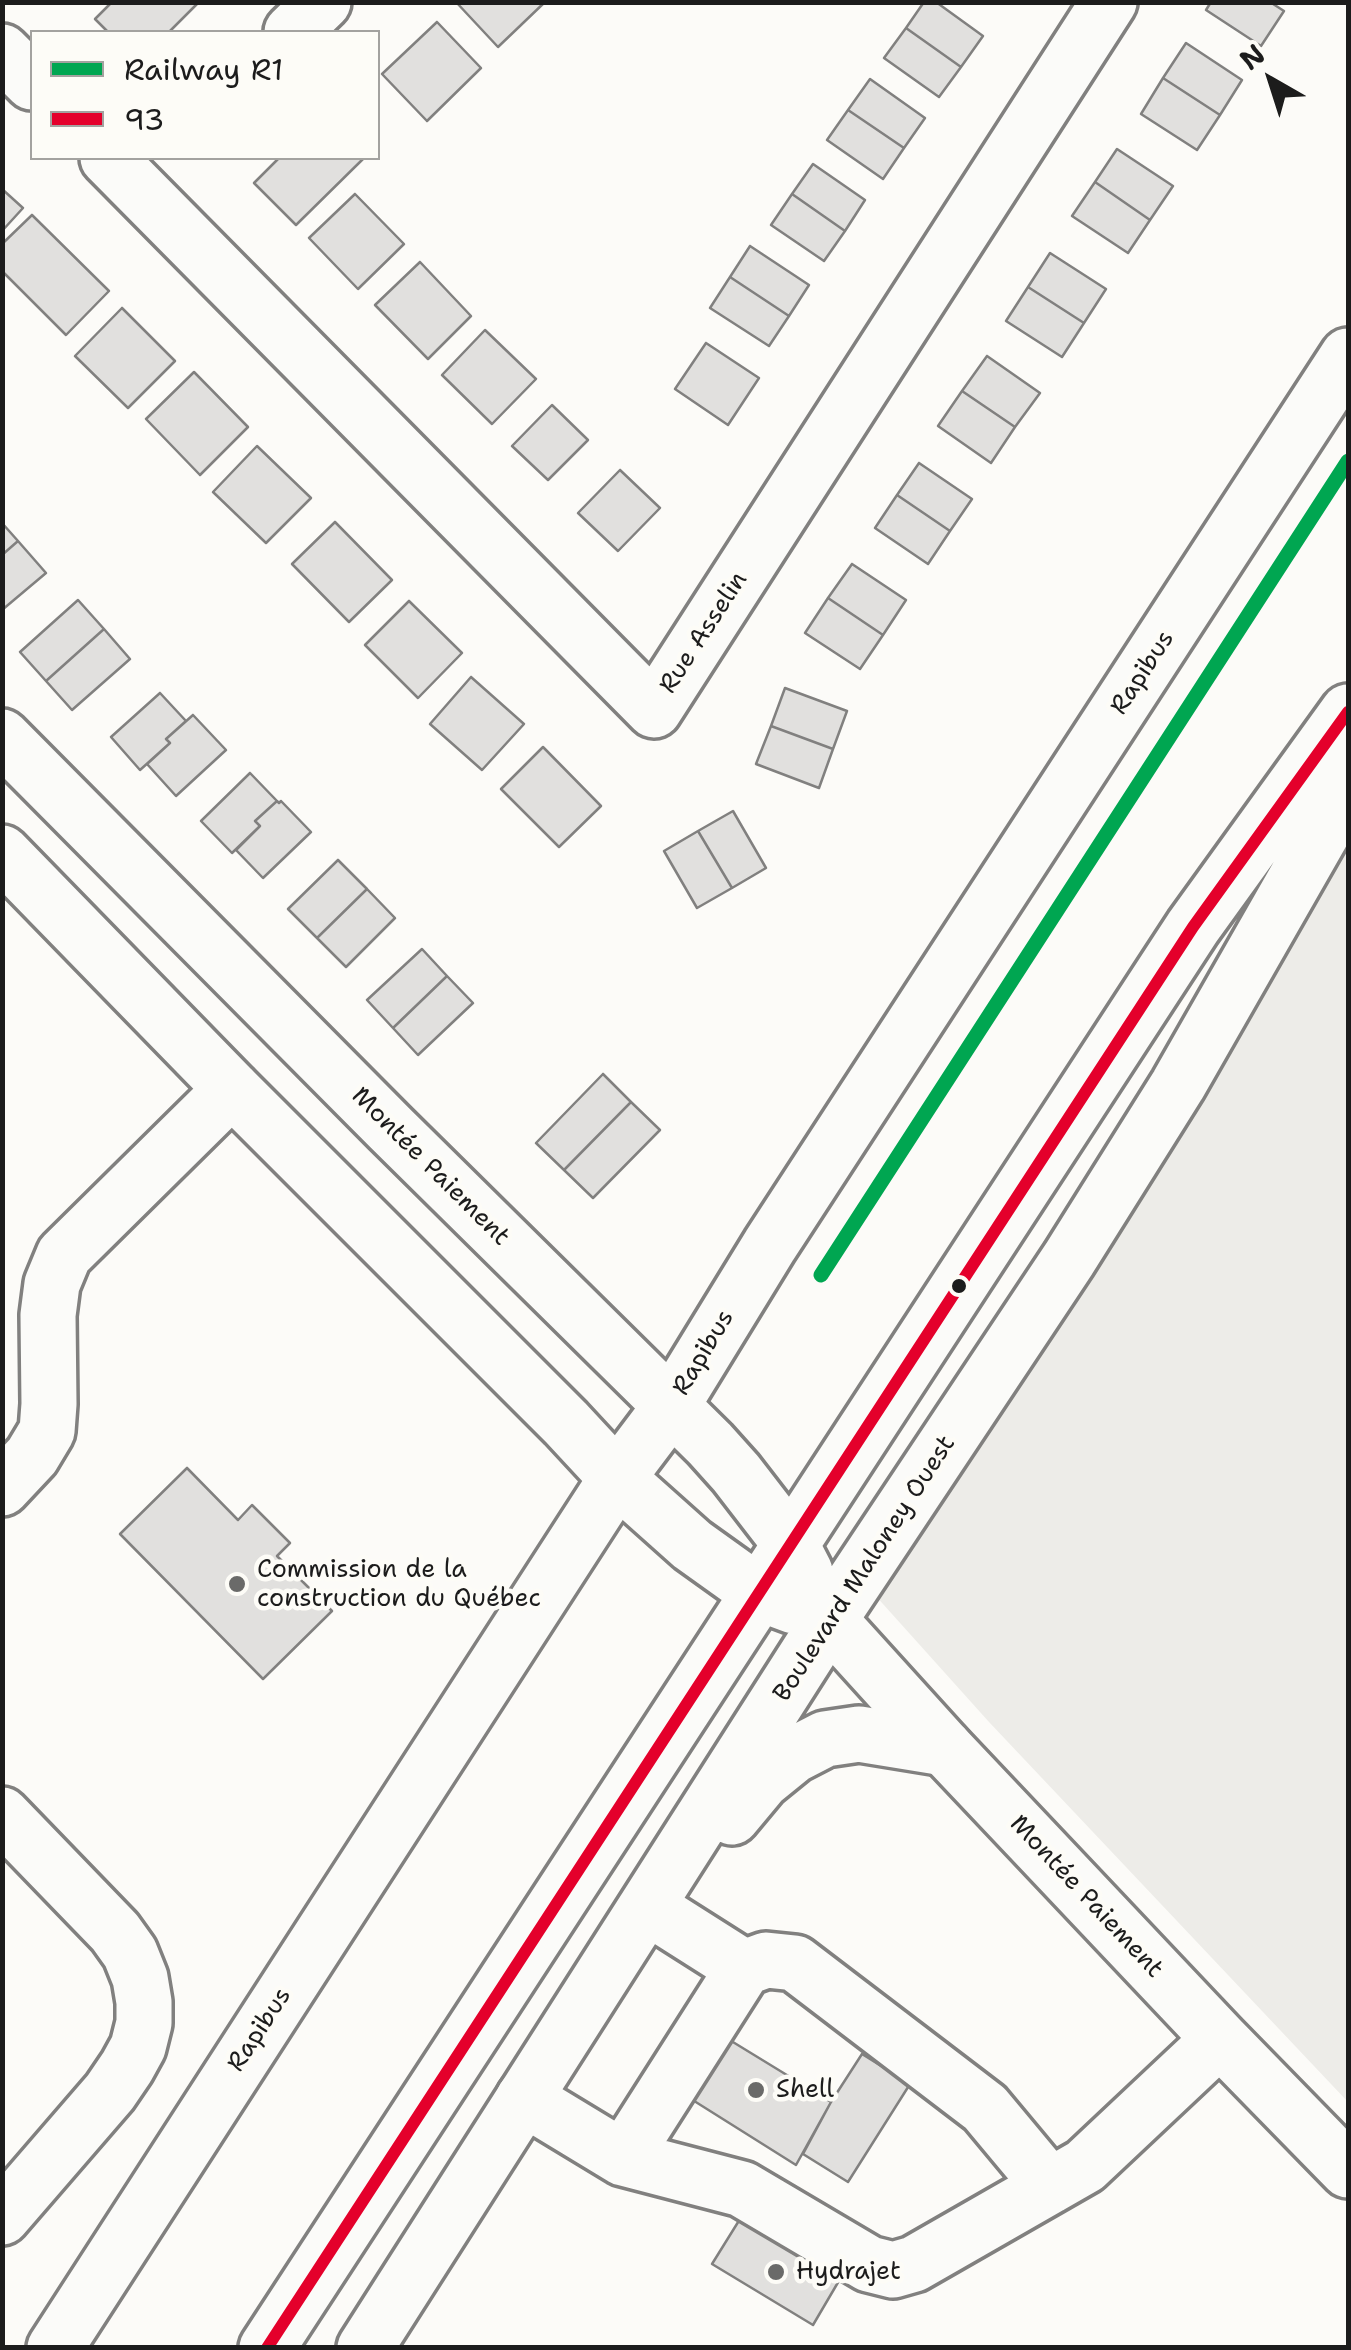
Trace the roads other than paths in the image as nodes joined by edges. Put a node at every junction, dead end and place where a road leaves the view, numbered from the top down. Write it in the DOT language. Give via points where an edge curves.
graph roads {
  1 [pos="323,2"];
  2 [pos="1109,2"];
  3 [pos="294,30"];
  4 [pos="2,52"];
  5 [pos="30,80"];
  6 [pos="136,167"];
  7 [pos="1348,356"];
  8 [pos="1348,712"];
  9 [pos="2,737"];
  10 [pos="1348,781"];
  11 [pos="2,853"];
  12 [pos="232,1089"];
  13 [pos="672,1405"];
  14 [pos="617,1478"];
  15 [pos="2,1488"];
  16 [pos="790,1543"];
  17 [pos="759,1593"];
  18 [pos="830,1620"];
  19 [pos="945,1748"];
  20 [pos="2,1815"];
  21 [pos="640,1923"];
  22 [pos="744,1968"];
  23 [pos="1220,2040"];
  24 [pos="524,2098"];
  25 [pos="623,2158"];
  26 [pos="1348,2170"];
  27 [pos="1050,2186"];
  28 [pos="2,2216"];
  29 [pos="55,2348"];
  30 [pos="267,2348"];
  31 [pos="365,2348"];
  1 -- 3 [label="main road"];
  2 -- 6 [label="main road, Rue Asselin" via="654,710"];
  4 -- 5 [label="main road"];
  7 -- 13 [label="main road, Rapibus"];
  8 -- 16 [label="main road" via="1193,927"];
  9 -- 13 [label="main road, Montée Paiement"];
  10 -- 18 [label="main road, Boulevard Maloney Ouest" via="1178,1085"];
  11 -- 12 [label="main road, Montée Paiement"];
  12 -- 14 [label="main road, Montée Paiement"];
  12 -- 15 [label="main road" via="64,1255 48,1314 46,1431"];
  13 -- 14 [label="main road, Rapibus"];
  13 -- 16 [label="main road, Montée Paiement"];
  14 -- 17 [label="main road, Montée Paiement"];
  14 -- 29 [label="main road, Rapibus"];
  16 -- 17 [label="main road"];
  16 -- 18 [label="main road, Montée Paiement"];
  17 -- 18 [label="main road, Montée Paiement"];
  17 -- 30 [label="main road"];
  18 -- 19 [label="main road, Montée Paiement"];
  18 -- 21 [label="main road, Boulevard Maloney Ouest"];
  19 -- 21 [label="main road" via="859,1734 794,1755 762,1781"];
  19 -- 23 [label="main road, Montée Paiement"];
  20 -- 28 [label="main road" via="115,1932 130,1952 144,2002 138,2046 127,2067"];
  21 -- 22 [label="main road" via="702,1939"];
  21 -- 24 [label="main road, Boulevard Maloney Ouest"];
  22 -- 25 [label="main road"];
  22 -- 27 [label="main road" via="766,1960 795,1963 985,2108"];
  23 -- 26 [label="main road, Montée Paiement"];
  23 -- 27 [label="main road" via="1084,2166"];
  24 -- 25 [label="main road"];
  24 -- 31 [label="main road, Boulevard Maloney Ouest"];
  25 -- 27 [label="main road" via="742,2188 868,2264 892,2270 914,2264"];
}
